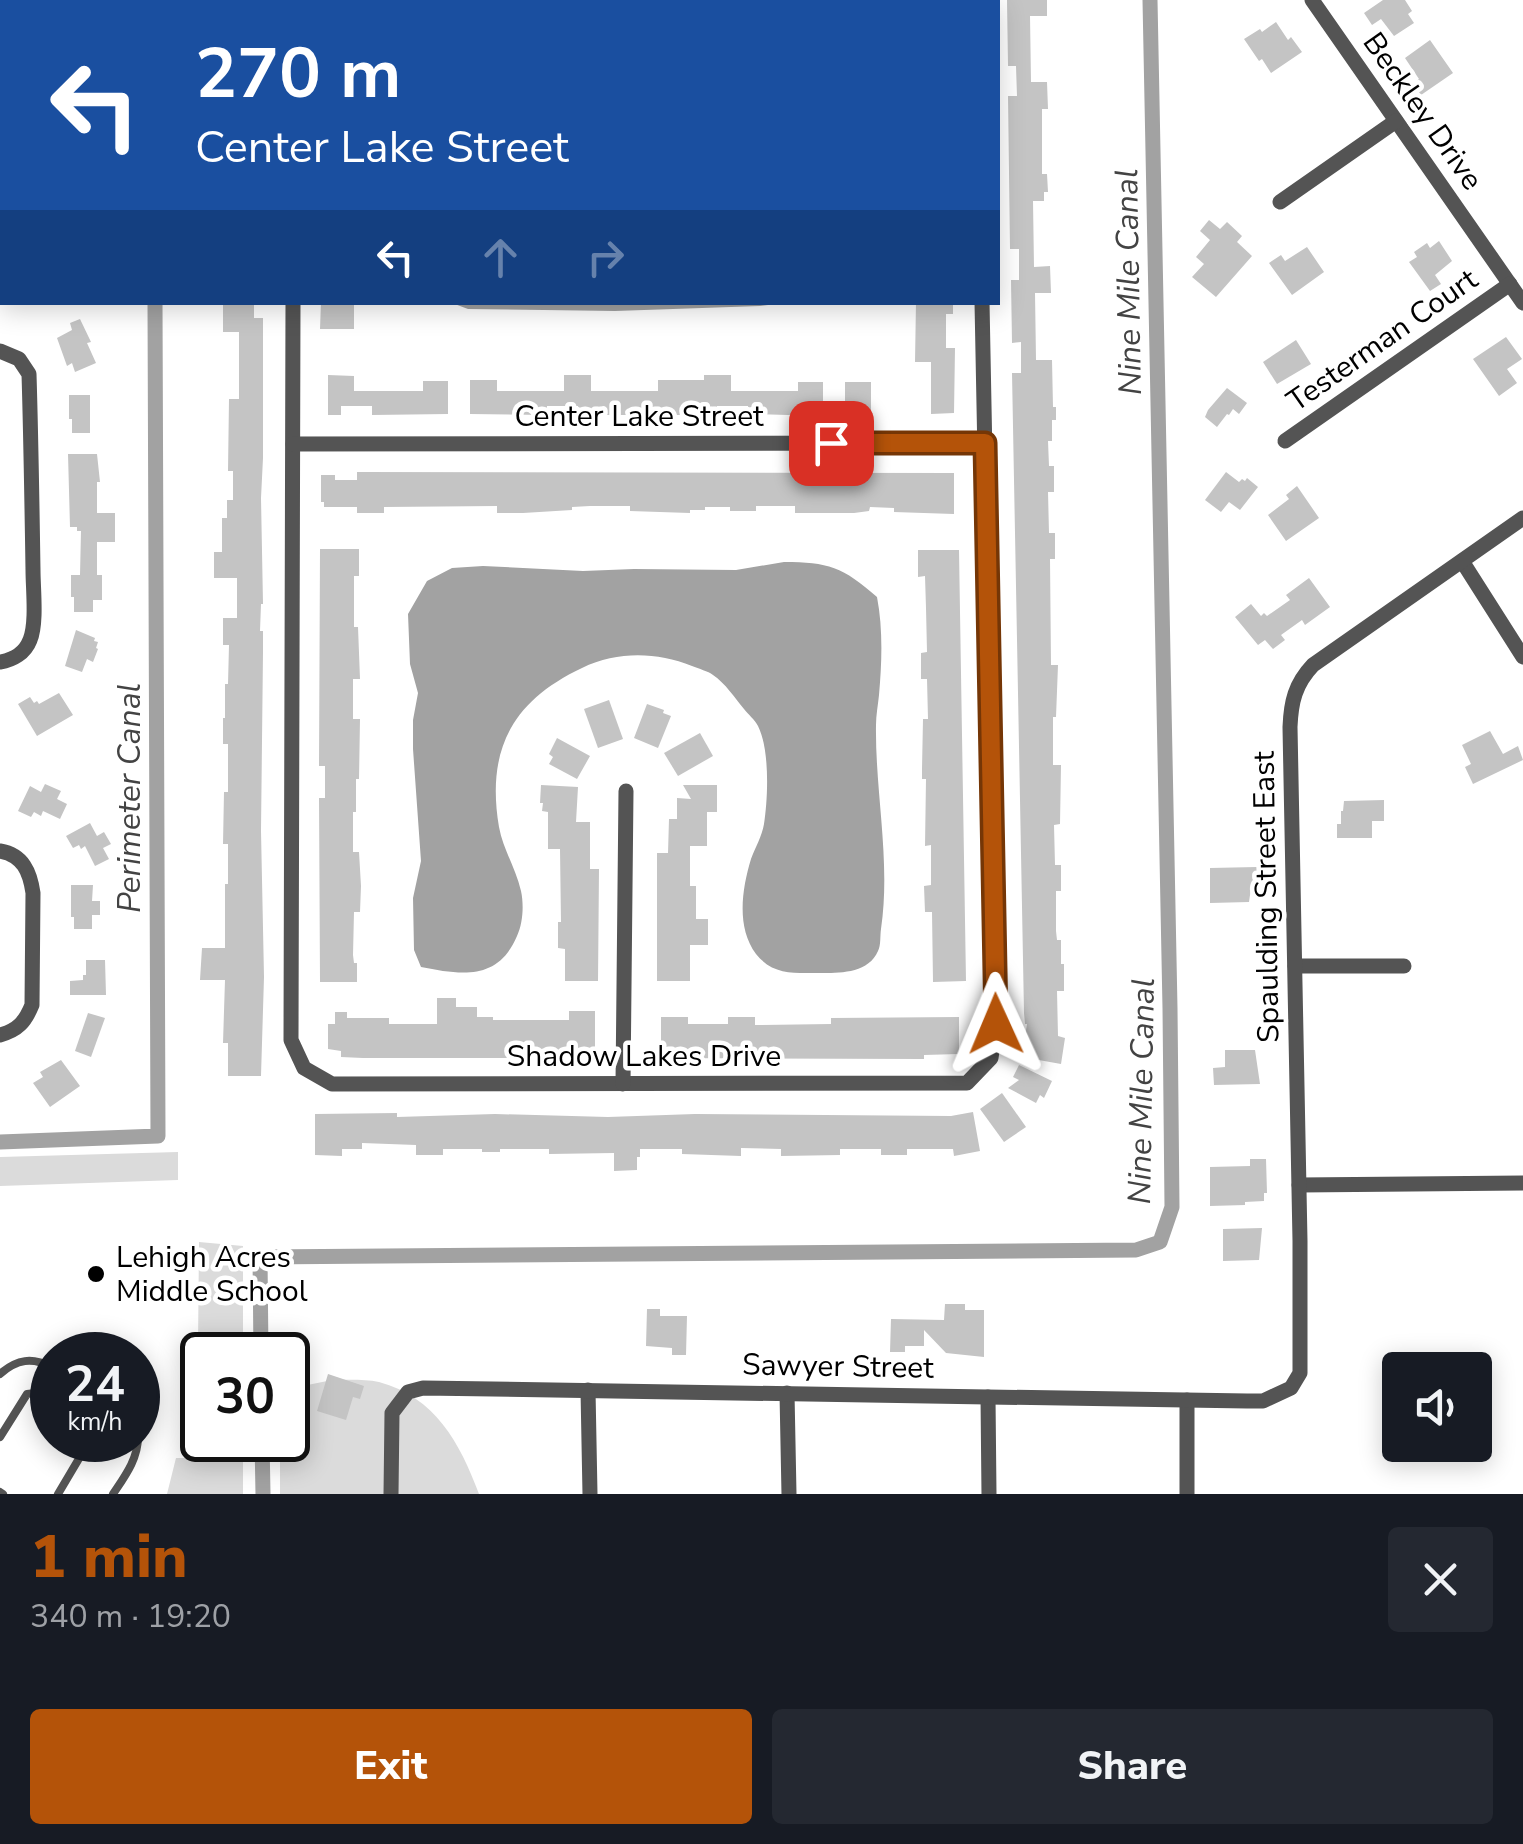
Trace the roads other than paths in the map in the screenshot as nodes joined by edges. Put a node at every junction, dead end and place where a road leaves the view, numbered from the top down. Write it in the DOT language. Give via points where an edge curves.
graph roads {
  1 [pos="1312,0"];
  2 [pos="1396,122"];
  3 [pos="1280,202"];
  4 [pos="1510,284"];
  5 [pos="1523,303"];
  6 [pos="293,305"];
  7 [pos="982,305"];
  8 [pos="0,350"];
  9 [pos="1285,441"];
  10 [pos="985,443"];
  11 [pos="293,444"];
  12 [pos="1523,518"];
  13 [pos="1462,561"];
  14 [pos="1523,657"];
  15 [pos="0,662"];
  16 [pos="626,791"];
  17 [pos="0,851"];
  18 [pos="1295,966"];
  19 [pos="1404,966"];
  20 [pos="0,1035"];
  21 [pos="623,1084"];
  22 [pos="1523,1183"];
  23 [pos="1299,1185"];
  24 [pos="30,1360"];
  25 [pos="0,1374"];
  26 [pos="1292,1388"];
  27 [pos="588,1390"];
  28 [pos="787,1393"];
  29 [pos="30,1394"];
  30 [pos="988,1397"];
  31 [pos="1187,1400"];
  32 [pos="0,1436"];
  33 [pos="77,1462"];
  34 [pos="133,1462"];
  35 [pos="58,1494"];
  36 [pos="113,1494"];
  37 [pos="391,1494"];
  38 [pos="590,1494"];
  39 [pos="789,1494"];
  40 [pos="989,1494"];
  41 [pos="1188,1494"];
  1 -- 2 [label="street, Beckley Drive"];
  2 -- 3 [label="street"];
  2 -- 4 [label="street, Beckley Drive"];
  4 -- 5 [label="street, Beckley Drive"];
  4 -- 9 [label="street, Testerman Court"];
  6 -- 11 [label="street, Shadow Lakes Drive"];
  7 -- 10 [label="street, Shadow Lakes Drive"];
  8 -- 15 [label="street" via="19,359 29,374 32,626 21,654"];
  10 -- 11 [label="street, Center Lake Street"];
  10 -- 21 [label="street, Shadow Lakes Drive" via="996,1024 991,1058 967,1083"];
  11 -- 21 [label="street, Shadow Lakes Drive" via="291,1040 304,1068 332,1084"];
  12 -- 13 [label="street, Spaulding Street East"];
  13 -- 14 [label="street"];
  13 -- 18 [label="street, Spaulding Street East" via="1300,678 1290,727"];
  16 -- 21 [label="street"];
  17 -- 20 [label="street" via="20,860 33,893 32,1006 26,1021"];
  18 -- 19 [label="street"];
  18 -- 23 [label="street, Spaulding Street East"];
  22 -- 23 [label="street"];
  23 -- 26 [label="street, Spaulding Street East" via="1300,1372"];
  24 -- 25 [label="lane"];
  26 -- 31 [label="street, Sawyer Street" via="1263,1400"];
  27 -- 28 [label="street, Sawyer Street"];
  27 -- 37 [label="street, Sawyer Street" via="408,1392 392,1413"];
  27 -- 38 [label="street"];
  28 -- 30 [label="street, Sawyer Street"];
  28 -- 39 [label="street"];
  29 -- 32 [label="lane"];
  30 -- 31 [label="street, Sawyer Street"];
  30 -- 40 [label="street"];
  31 -- 41 [label="street"];
  33 -- 35 [label="lane"];
  34 -- 36 [label="lane"];
}
